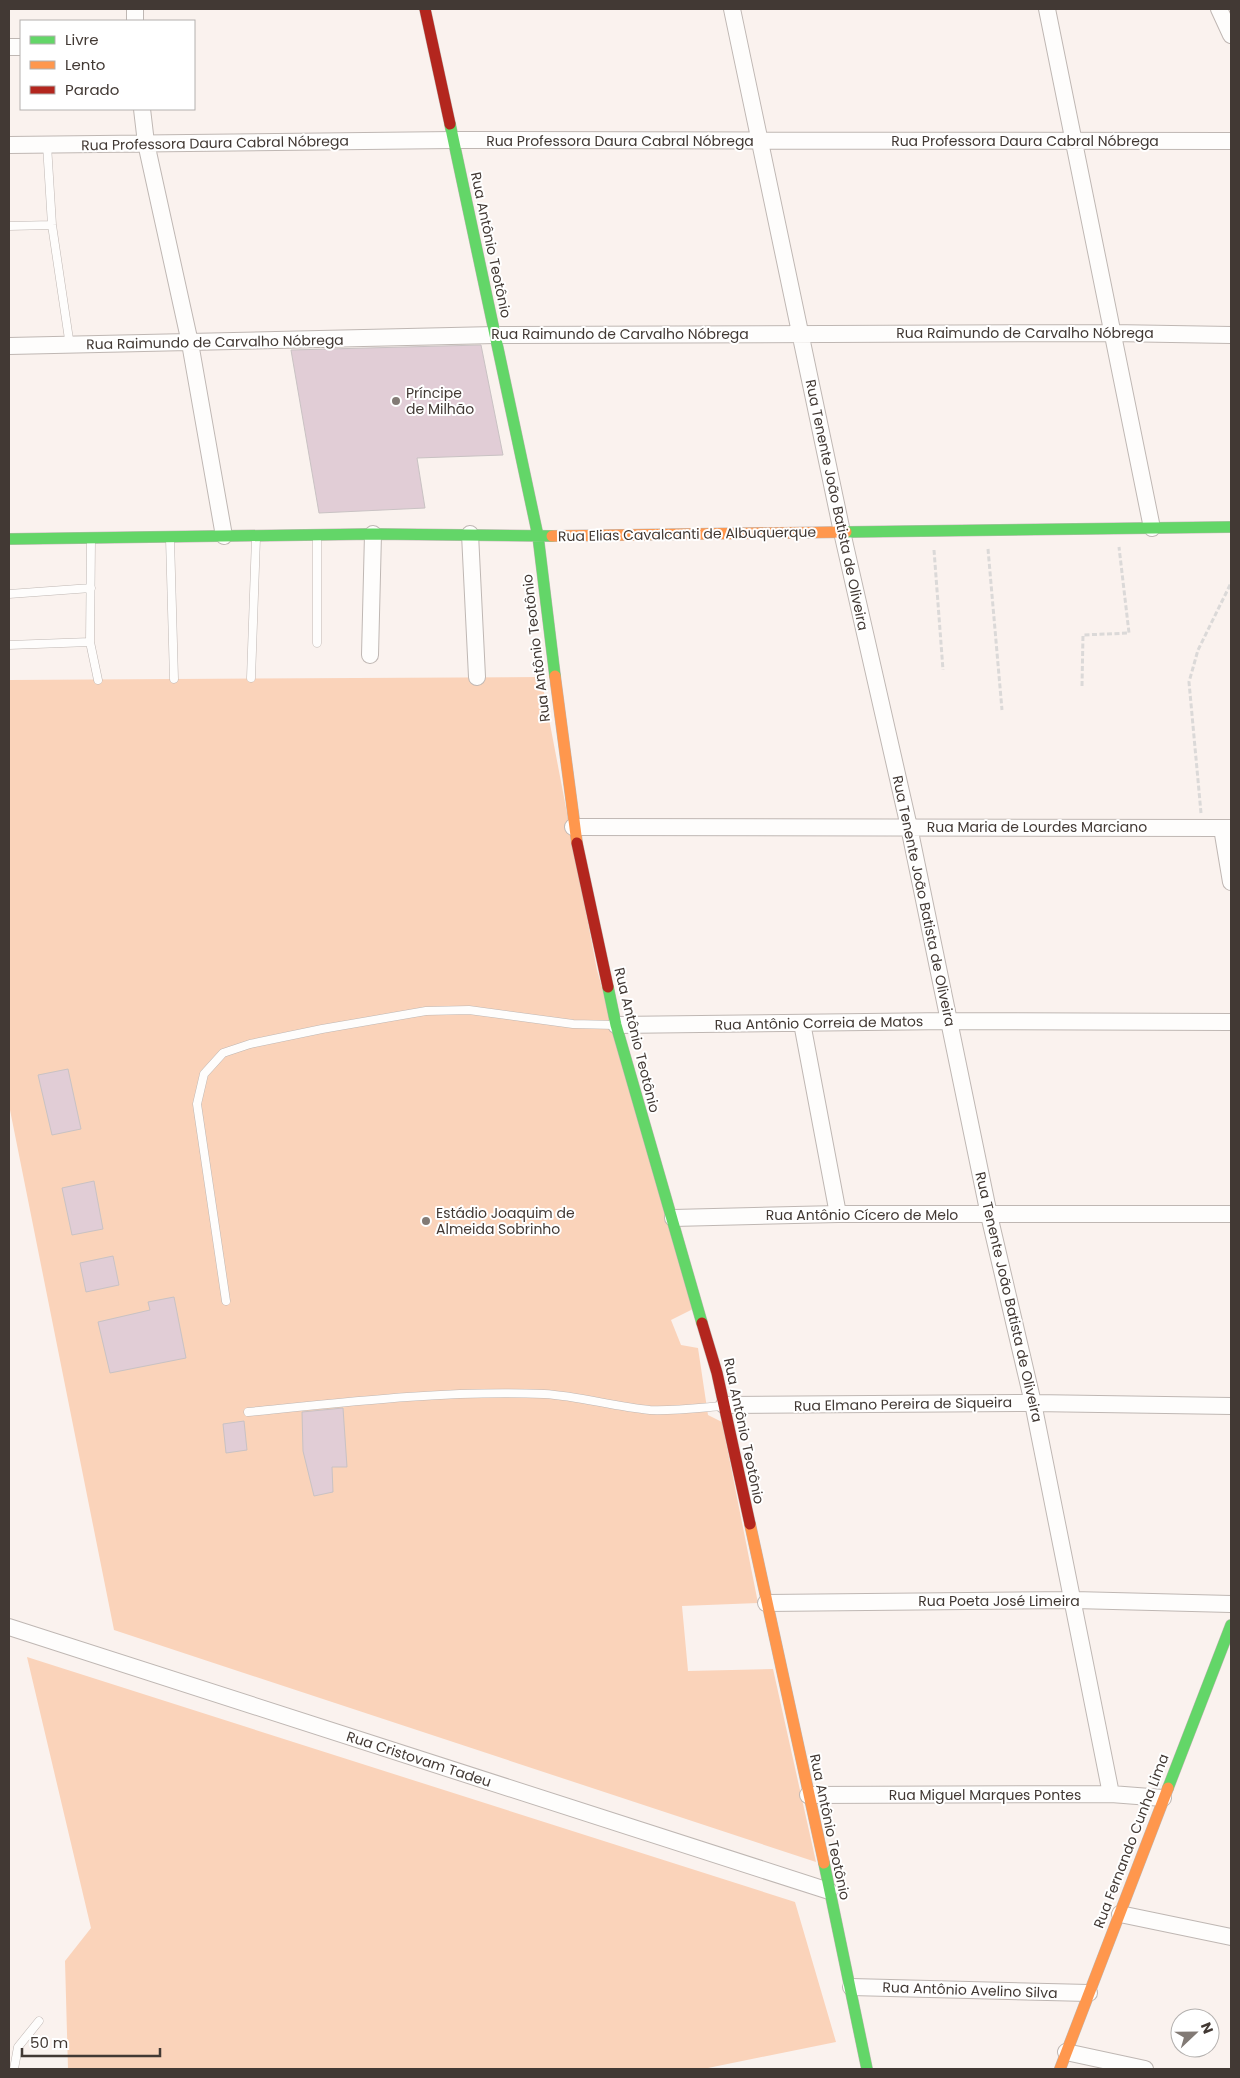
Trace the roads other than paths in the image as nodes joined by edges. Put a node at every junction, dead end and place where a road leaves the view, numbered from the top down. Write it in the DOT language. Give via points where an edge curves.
graph roads {
  1 [pos="425,9"];
  2 [pos="732,9"];
  3 [pos="1047,9"];
  4 [pos="1219,9"];
  5 [pos="1231,35"];
  6 [pos="142,110"];
  7 [pos="453,140"];
  8 [pos="761,141"];
  9 [pos="1231,141"];
  10 [pos="1074,142"];
  11 [pos="146,143"];
  12 [pos="9,145"];
  13 [pos="47,145"];
  14 [pos="52,225"];
  15 [pos="9,226"];
  16 [pos="800,333"];
  17 [pos="1112,333"];
  18 [pos="495,335"];
  19 [pos="1231,335"];
  20 [pos="190,343"];
  21 [pos="9,346"];
  22 [pos="70,346"];
  23 [pos="1231,527"];
  24 [pos="1152,528"];
  25 [pos="842,532"];
  26 [pos="373,534"];
  27 [pos="470,534"];
  28 [pos="317,535"];
  29 [pos="224,536"];
  30 [pos="256,536"];
  31 [pos="538,536"];
  32 [pos="91,538"];
  33 [pos="170,538"];
  34 [pos="9,539"];
  35 [pos="91,588"];
  36 [pos="9,594"];
  37 [pos="90,642"];
  38 [pos="317,643"];
  39 [pos="9,645"];
  40 [pos="370,655"];
  41 [pos="477,677"];
  42 [pos="251,678"];
  43 [pos="174,679"];
  44 [pos="98,680"];
  45 [pos="573,827"];
  46 [pos="909,827"];
  47 [pos="1227,828"];
  48 [pos="1231,882"];
  49 [pos="949,1021"];
  50 [pos="1231,1022"];
  51 [pos="802,1024"];
  52 [pos="616,1025"];
  53 [pos="838,1214"];
  54 [pos="1231,1214"];
  55 [pos="989,1215"];
  56 [pos="673,1218"];
  57 [pos="226,1301"];
  58 [pos="1033,1402"];
  59 [pos="724,1406"];
  60 [pos="1231,1406"];
  61 [pos="248,1412"];
  62 [pos="1074,1600"];
  63 [pos="766,1603"];
  64 [pos="1231,1604"];
  65 [pos="1231,1624"];
  66 [pos="9,1627"];
  67 [pos="1111,1794"];
  68 [pos="808,1795"];
  69 [pos="1163,1798"];
  70 [pos="829,1891"];
  71 [pos="1120,1914"];
  72 [pos="1231,1937"];
  73 [pos="851,1987"];
  74 [pos="1089,1994"];
  75 [pos="39,2021"];
  76 [pos="1066,2052"];
  77 [pos="14,2069"];
  78 [pos="867,2069"];
  79 [pos="1060,2069"];
  80 [pos="1145,2069"];
  1 -- 7 [label="street, Rua Antônio Teotônio"];
  2 -- 8 [label="street, Rua Tenente João Batista de Oliveira"];
  3 -- 10 [label="street"];
  4 -- 5 [label="street"];
  6 -- 11 [label="street"];
  7 -- 8 [label="street, Rua Professora Daura Cabral Nóbrega"];
  7 -- 11 [label="street, Rua Professora Daura Cabral Nóbrega"];
  7 -- 18 [label="street, Rua Antônio Teotônio"];
  8 -- 10 [label="street, Rua Professora Daura Cabral Nóbrega"];
  8 -- 16 [label="street, Rua Tenente João Batista de Oliveira"];
  9 -- 10 [label="street, Rua Professora Daura Cabral Nóbrega"];
  10 -- 17 [label="street"];
  11 -- 13 [label="street, Rua Professora Daura Cabral Nóbrega"];
  11 -- 20 [label="street"];
  12 -- 13 [label="street, Rua Professora Daura Cabral Nóbrega"];
  13 -- 14 [label="lane"];
  14 -- 15 [label="lane"];
  14 -- 22 [label="lane"];
  16 -- 17 [label="street, Rua Raimundo de Carvalho Nóbrega"];
  16 -- 18 [label="street, Rua Raimundo de Carvalho Nóbrega"];
  16 -- 25 [label="street, Rua Tenente João Batista de Oliveira"];
  17 -- 19 [label="street, Rua Raimundo de Carvalho Nóbrega"];
  17 -- 24 [label="street"];
  18 -- 20 [label="street, Rua Raimundo de Carvalho Nóbrega"];
  18 -- 31 [label="street, Rua Antônio Teotônio"];
  20 -- 22 [label="street, Rua Raimundo de Carvalho Nóbrega"];
  20 -- 29 [label="street"];
  21 -- 22 [label="street, Rua Raimundo de Carvalho Nóbrega"];
  23 -- 24 [label="street, Rua Elias Cavalcanti de Albuquerque"];
  24 -- 25 [label="street, Rua Elias Cavalcanti de Albuquerque"];
  25 -- 31 [label="street, Rua Elias Cavalcanti de Albuquerque"];
  25 -- 46 [label="street, Rua Tenente João Batista de Oliveira"];
  26 -- 27 [label="street, Rua Elias Cavalcanti de Albuquerque"];
  26 -- 28 [label="street, Rua Elias Cavalcanti de Albuquerque"];
  26 -- 40 [label="street"];
  27 -- 31 [label="street, Rua Elias Cavalcanti de Albuquerque"];
  27 -- 41 [label="street"];
  28 -- 30 [label="street, Rua Elias Cavalcanti de Albuquerque"];
  28 -- 38 [label="lane"];
  29 -- 30 [label="street, Rua Elias Cavalcanti de Albuquerque"];
  29 -- 33 [label="street, Rua Elias Cavalcanti de Albuquerque"];
  30 -- 42 [label="lane"];
  31 -- 45 [label="street, Rua Antônio Teotônio"];
  32 -- 33 [label="street, Rua Elias Cavalcanti de Albuquerque"];
  32 -- 34 [label="street, Rua Elias Cavalcanti de Albuquerque"];
  32 -- 35 [label="lane"];
  33 -- 43 [label="lane"];
  35 -- 36 [label="lane"];
  35 -- 37 [label="lane"];
  37 -- 39 [label="lane"];
  37 -- 44 [label="lane"];
  45 -- 46 [label="street, Rua Maria de Lourdes Marciano"];
  45 -- 52 [label="street, Rua Antônio Teotônio"];
  46 -- 47 [label="street, Rua Maria de Lourdes Marciano"];
  46 -- 49 [label="street, Rua Tenente João Batista de Oliveira"];
  47 -- 48 [label="street"];
  49 -- 50 [label="street, Rua Antônio Correia de Matos"];
  49 -- 51 [label="street, Rua Antônio Correia de Matos"];
  49 -- 55 [label="street, Rua Tenente João Batista de Oliveira"];
  51 -- 52 [label="street, Rua Antônio Correia de Matos"];
  51 -- 53 [label="street"];
  52 -- 56 [label="street, Rua Antônio Teotônio"];
  52 -- 57 [label="lane" via="564,1023 469,1010 426,1011 268,1040 223,1053 204,1074 196,1104"];
  53 -- 55 [label="street, Rua Antônio Cícero de Melo"];
  53 -- 56 [label="street, Rua Antônio Cícero de Melo"];
  54 -- 55 [label="street, Rua Antônio Cícero de Melo"];
  55 -- 58 [label="street, Rua Tenente João Batista de Oliveira"];
  56 -- 59 [label="street, Rua Antônio Teotônio"];
  58 -- 59 [label="street, Rua Elmano Pereira de Siqueira"];
  58 -- 60 [label="street, Rua Elmano Pereira de Siqueira"];
  58 -- 62 [label="street, Rua Tenente João Batista de Oliveira"];
  59 -- 61 [label="lane" via="650,1410 562,1396 467,1394"];
  59 -- 63 [label="street, Rua Antônio Teotônio"];
  62 -- 63 [label="street, Rua Poeta José Limeira"];
  62 -- 64 [label="street, Rua Poeta José Limeira"];
  62 -- 67 [label="street, Rua Tenente João Batista de Oliveira"];
  63 -- 68 [label="street, Rua Antônio Teotônio"];
  65 -- 69 [label="street, Rua Fernando Cunha Lima"];
  66 -- 70 [label="street, Rua Cristovam Tadeu"];
  67 -- 68 [label="street, Rua Miguel Marques Pontes"];
  67 -- 69 [label="street, Rua Miguel Marques Pontes"];
  68 -- 70 [label="street, Rua Antônio Teotônio"];
  69 -- 71 [label="street, Rua Fernando Cunha Lima"];
  70 -- 73 [label="street, Rua Antônio Teotônio"];
  71 -- 72 [label="street"];
  71 -- 74 [label="street, Rua Fernando Cunha Lima"];
  73 -- 74 [label="street, Rua Antônio Avelino Silva"];
  73 -- 78 [label="street, Rua Antônio Teotônio"];
  74 -- 76 [label="street, Rua Fernando Cunha Lima"];
  75 -- 77 [label="lane" via="18,2048"];
  76 -- 79 [label="street, Rua Fernando Cunha Lima"];
  76 -- 80 [label="street"];
}
